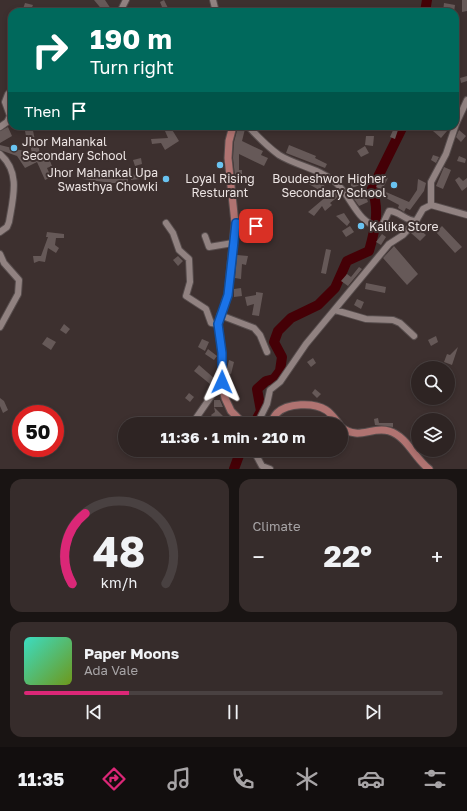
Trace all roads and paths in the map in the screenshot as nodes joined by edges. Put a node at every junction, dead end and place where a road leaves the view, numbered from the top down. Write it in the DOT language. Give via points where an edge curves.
graph roads {
  1 [pos="467,100"];
  2 [pos="2,102"];
  3 [pos="8,112"];
  4 [pos="8,120"];
  5 [pos="459,121"];
  6 [pos="0,127"];
  7 [pos="232,130"];
  8 [pos="252,130"];
  9 [pos="455,130"];
  10 [pos="0,154"];
  11 [pos="431,205"];
  12 [pos="467,215"];
  13 [pos="416,221"];
  14 [pos="166,223"];
  15 [pos="236,223"];
  16 [pos="256,226"];
  17 [pos="0,232"];
  18 [pos="205,236"];
  19 [pos="233,243"];
  20 [pos="0,254"];
  21 [pos="335,310"];
  22 [pos="220,315"];
  23 [pos="218,324"];
  24 [pos="0,327"];
  25 [pos="414,336"];
  26 [pos="267,352"];
  27 [pos="222,382"];
  28 [pos="197,417"];
  29 [pos="236,417"];
  30 [pos="260,417"];
  31 [pos="274,417"];
  32 [pos="333,417"];
  33 [pos="348,431"];
  34 [pos="257,457"];
  35 [pos="270,469"];
  36 [pos="429,469"];
  1 -- 5 [label="street"];
  2 -- 3 [label="street"];
  4 -- 6 [label="street"];
  7 -- 15 [label="main road" via="228,158"];
  8 -- 13 [label="street" via="280,155 313,168 335,182 360,216 372,226 381,228 389,211 396,211 410,221"];
  9 -- 11 [label="street" via="431,182"];
  10 -- 17 [label="street" via="12,168 15,180 9,222"];
  11 -- 12 [label="street"];
  11 -- 13 [label="street" via="423,209"];
  13 -- 21 [label="street" via="403,235 389,244"];
  14 -- 23 [label="street" via="179,250 189,259 190,277 186,296 206,309 211,323"];
  15 -- 16 [label="street"];
  15 -- 19 [label="main road"];
  18 -- 19 [label="street" via="209,247"];
  19 -- 22 [label="main road" via="228,295"];
  20 -- 24 [label="street" via="4,263 19,280 18,294"];
  21 -- 25 [label="street" via="366,319 393,320"];
  21 -- 30 [label="street" via="270,390"];
  22 -- 23 [label="main road"];
  22 -- 26 [label="street" via="254,328"];
  23 -- 27 [label="main road"];
  27 -- 28 [label="street"];
  27 -- 29 [label="main road" via="228,405"];
  31 -- 32 [label="main road" via="282,410 298,406 322,407"];
  33 -- 36 [label="main road" via="353,434 383,430 394,433"];
  34 -- 35 [label="street" via="262,466"];
}
